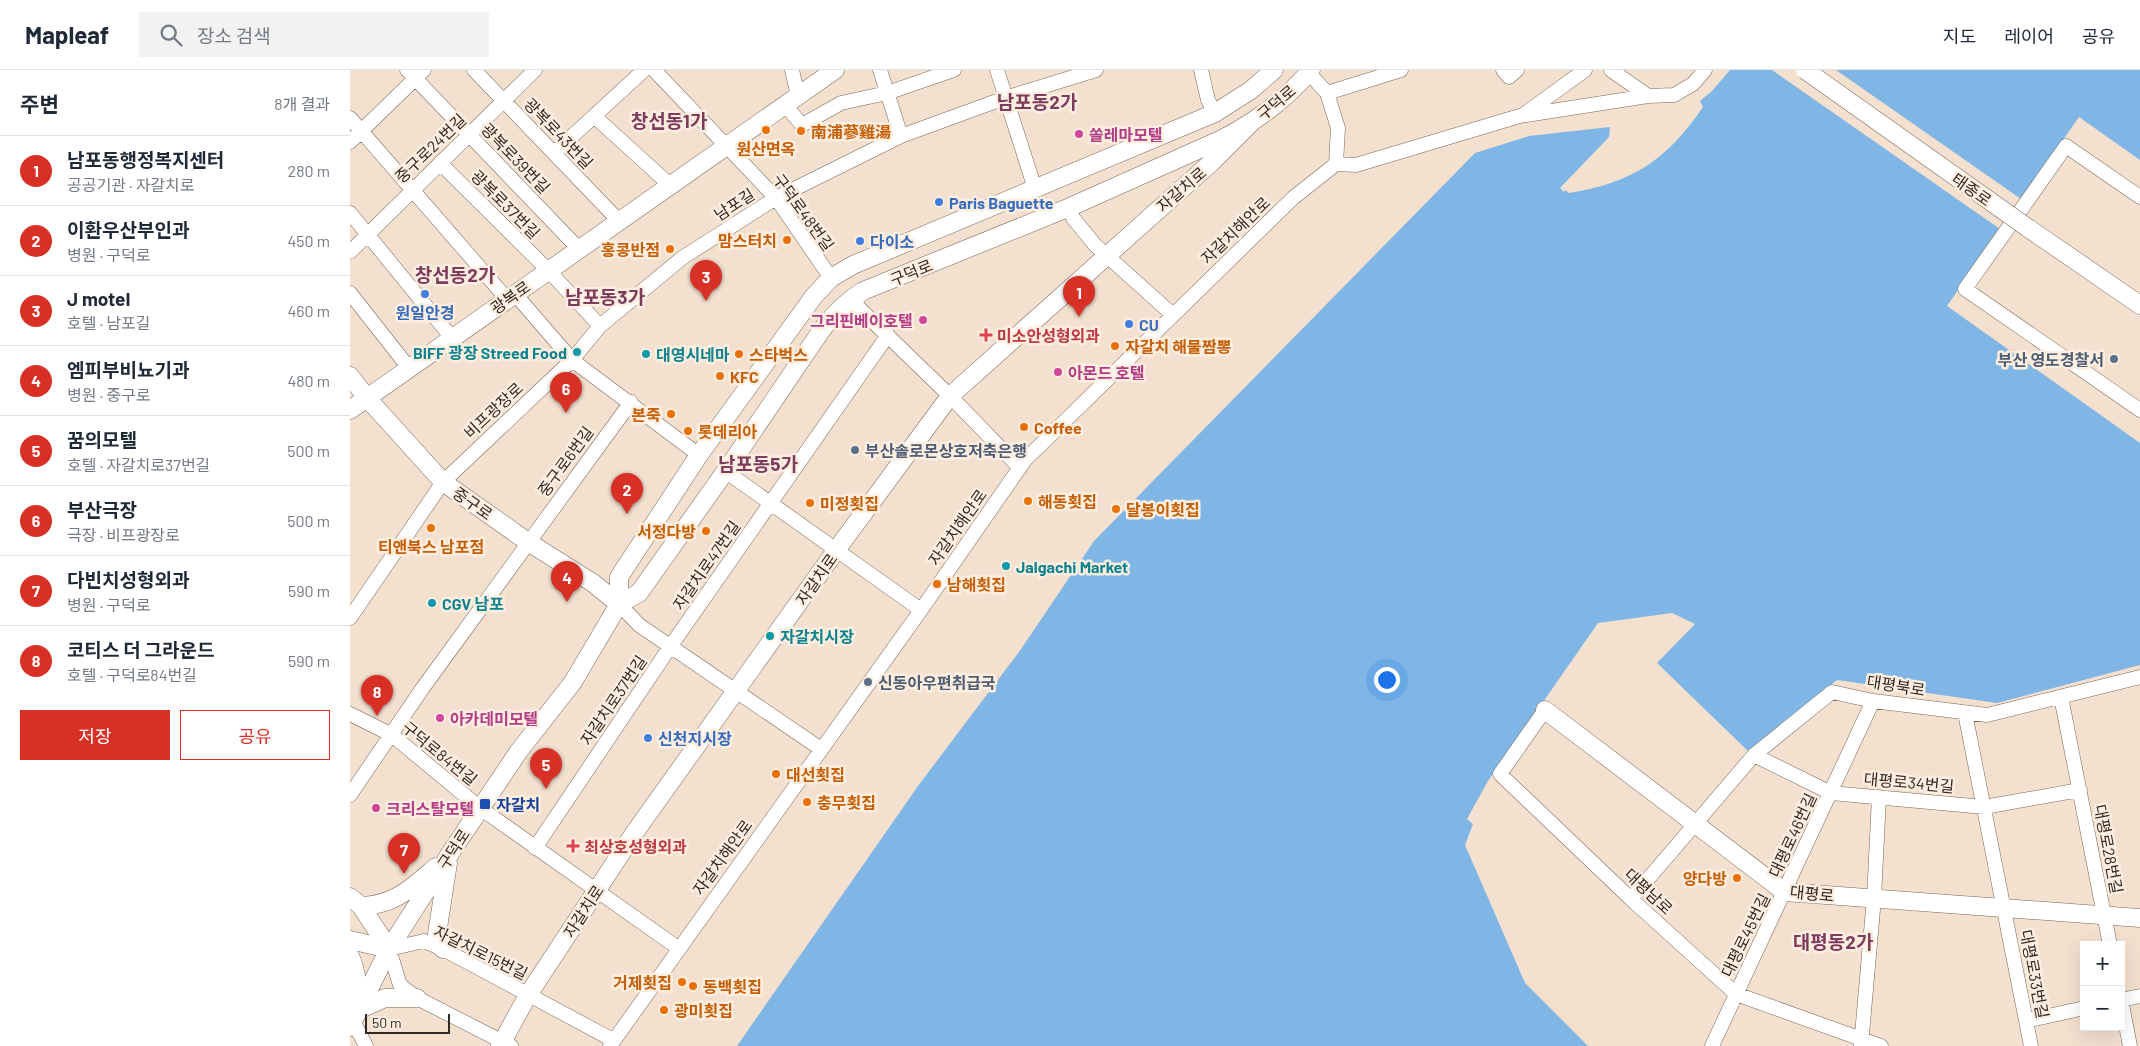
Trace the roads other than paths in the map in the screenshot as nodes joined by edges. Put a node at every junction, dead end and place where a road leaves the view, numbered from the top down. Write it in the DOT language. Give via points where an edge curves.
graph roads {
  1 [pos="474,70"];
  2 [pos="535,70"];
  3 [pos="644,70"];
  4 [pos="654,70"];
  5 [pos="792,70"];
  6 [pos="834,70"];
  7 [pos="880,70"];
  8 [pos="954,70"];
  9 [pos="998,70"];
  10 [pos="1096,70"];
  11 [pos="1201,70"];
  12 [pos="1274,70"];
  13 [pos="1401,70"];
  14 [pos="1585,70"];
  15 [pos="1612,70"];
  16 [pos="1705,70"];
  17 [pos="1805,70"];
  18 [pos="1309,71"];
  19 [pos="415,73"];
  20 [pos="887,92"];
  21 [pos="1327,93"];
  22 [pos="1648,96"];
  23 [pos="1005,98"];
  24 [pos="791,100"];
  25 [pos="504,101"];
  26 [pos="1215,113"];
  27 [pos="1523,115"];
  28 [pos="594,116"];
  29 [pos="350,118"];
  30 [pos="1252,122"];
  31 [pos="362,131"];
  32 [pos="469,135"];
  33 [pos="901,136"];
  34 [pos="350,142"];
  35 [pos="727,145"];
  36 [pos="554,153"];
  37 [pos="440,164"];
  38 [pos="1336,164"];
  39 [pos="670,186"];
  40 [pos="1034,189"];
  41 [pos="412,191"];
  42 [pos="2140,197"];
  43 [pos="776,198"];
  44 [pos="1070,207"];
  45 [pos="350,213"];
  46 [pos="619,221"];
  47 [pos="2020,225"];
  48 [pos="367,235"];
  49 [pos="579,249"];
  50 [pos="350,252"];
  51 [pos="1108,254"];
  52 [pos="548,270"];
  53 [pos="831,278"];
  54 [pos="350,293"];
  55 [pos="511,297"];
  56 [pos="852,298"];
  57 [pos="2140,305"];
  58 [pos="1173,315"];
  59 [pos="600,326"];
  60 [pos="888,335"];
  61 [pos="452,338"];
  62 [pos="572,360"];
  63 [pos="409,368"];
  64 [pos="350,376"];
  65 [pos="950,396"];
  66 [pos="367,398"];
  67 [pos="631,402"];
  68 [pos="350,410"];
  69 [pos="2140,410"];
  70 [pos="700,455"];
  71 [pos="1020,468"];
  72 [pos="725,470"];
  73 [pos="443,482"];
  74 [pos="771,503"];
  75 [pos="528,542"];
  76 [pos="837,549"];
  77 [pos="619,604"];
  78 [pos="921,610"];
  79 [pos="350,618"];
  80 [pos="670,647"];
  81 [pos="2140,677"];
  82 [pos="736,693"];
  83 [pos="2061,697"];
  84 [pos="1873,700"];
  85 [pos="1545,710"];
  86 [pos="1965,713"];
  87 [pos="350,714"];
  88 [pos="392,735"];
  89 [pos="821,749"];
  90 [pos="1754,755"];
  91 [pos="2080,790"];
  92 [pos="1831,793"];
  93 [pos="350,796"];
  94 [pos="1879,797"];
  95 [pos="1984,807"];
  96 [pos="480,808"];
  97 [pos="1695,824"];
  98 [pos="535,848"];
  99 [pos="449,855"];
  100 [pos="596,891"];
  101 [pos="1785,892"];
  102 [pos="1874,898"];
  103 [pos="1631,899"];
  104 [pos="355,902"];
  105 [pos="2005,908"];
  106 [pos="2104,915"];
  107 [pos="2140,918"];
  108 [pos="350,940"];
  109 [pos="2109,941"];
  110 [pos="678,948"];
  111 [pos="389,949"];
  112 [pos="443,949"];
  113 [pos="350,956"];
  114 [pos="1736,994"];
  115 [pos="528,995"];
  116 [pos="2140,996"];
  117 [pos="417,998"];
  118 [pos="2125,999"];
  119 [pos="2080,1009"];
  120 [pos="354,1019"];
  121 [pos="2125,1020"];
  122 [pos="2026,1021"];
  123 [pos="612,1043"];
  124 [pos="1861,1043"];
  125 [pos="504,1045"];
  126 [pos="366,1046"];
  127 [pos="1712,1046"];
  128 [pos="1882,1046"];
  129 [pos="2031,1046"];
  130 [pos="2130,1046"];
  1 -- 25 [label="street, 광복로43번길"];
  2 -- 25 [label="street, 중구로24번길"];
  3 -- 28 [label="street"];
  4 -- 35 [label="street, 구덕로48번길"];
  5 -- 24 [label="street"];
  6 -- 24 [label="main road, 광복로"];
  7 -- 20 [label="street"];
  8 -- 20 [label="street"];
  9 -- 23 [label="street"];
  10 -- 23 [label="street, 남포길"];
  11 -- 26 [label="street" via="1208,100"];
  12 -- 26 [label="main road, 구덕로" via="1251,90"];
  13 -- 21 [label="street"];
  14 -- 27 [label="street"];
  15 -- 22 [label="street"];
  16 -- 22 [label="street" via="1693,84 1674,94"];
  17 -- 47 [label="main road, 태종로, bridge"];
  18 -- 21 [label="street"];
  18 -- 30 [label="main road, 구덕로"];
  19 -- 31 [label="street"];
  19 -- 32 [label="street, 광복로39번길"];
  20 -- 24 [label="street" via="841,103 802,125"];
  20 -- 33 [label="street"];
  21 -- 38 [label="street" via="1338,128"];
  22 -- 27 [label="street"];
  23 -- 33 [label="street, 남포길"];
  23 -- 40 [label="street"];
  24 -- 35 [label="main road, 광복로"];
  25 -- 32 [label="street, 중구로24번길"];
  25 -- 36 [label="street, 광복로43번길"];
  26 -- 40 [label="main road, 구덕로"];
  27 -- 38 [label="street" via="1356,165"];
  28 -- 36 [label="street"];
  28 -- 39 [label="street"];
  29 -- 31 [label="street"];
  30 -- 44 [label="main road, 구덕로" via="1220,140"];
  30 -- 51 [label="main road, 자갈치로"];
  31 -- 34 [label="street"];
  31 -- 41 [label="street"];
  32 -- 37 [label="street, 중구로24번길"];
  32 -- 49 [label="street, 광복로39번길"];
  33 -- 43 [label="street, 남포길"];
  35 -- 39 [label="main road, 광복로"];
  35 -- 43 [label="street, 구덕로48번길"];
  36 -- 46 [label="street, 광복로43번길"];
  37 -- 41 [label="street, 중구로24번길"];
  37 -- 52 [label="street, 광복로37번길"];
  38 -- 58 [label="street, 자갈치해안로" via="1293,198"];
  39 -- 46 [label="main road, 광복로"];
  40 -- 53 [label="main road, 구덕로" via="853,265"];
  41 -- 48 [label="street, 중구로24번길"];
  41 -- 55 [label="street"];
  42 -- 47 [label="street" via="2066,146"];
  43 -- 53 [label="street, 구덕로48번길"];
  43 -- 59 [label="street, 남포길" via="682,258"];
  44 -- 51 [label="street" via="1073,218 1095,245"];
  44 -- 56 [label="main road, 구덕로"];
  45 -- 48 [label="street"];
  46 -- 49 [label="main road, 광복로"];
  47 -- 57 [label="main road, 태종로"];
  47 -- 69 [label="street" via="1965,289"];
  48 -- 50 [label="street, 중구로24번길"];
  48 -- 61 [label="street"];
  49 -- 52 [label="main road, 광복로"];
  51 -- 58 [label="street"];
  51 -- 65 [label="main road, 자갈치로"];
  52 -- 55 [label="main road, 광복로"];
  52 -- 59 [label="street"];
  53 -- 70 [label="main road, 구덕로" via="801,313"];
  54 -- 63 [label="street"];
  55 -- 61 [label="main road, 광복로"];
  55 -- 62 [label="street"];
  56 -- 60 [label="street"];
  56 -- 72 [label="main road, 구덕로" via="823,328"];
  58 -- 71 [label="street, 자갈치해안로" via="1024,460"];
  59 -- 62 [label="street, 남포길"];
  60 -- 65 [label="street"];
  60 -- 74 [label="street, 자갈치로47번길"];
  61 -- 63 [label="main road, 광복로"];
  62 -- 67 [label="street"];
  62 -- 73 [label="street, 비프광장로"];
  63 -- 66 [label="main road, 광복로"];
  64 -- 66 [label="main road, 중구로"];
  65 -- 71 [label="street"];
  65 -- 76 [label="main road, 자갈치로"];
  66 -- 68 [label="main road, 광복로"];
  66 -- 73 [label="main road, 중구로"];
  67 -- 70 [label="street"];
  67 -- 75 [label="street, 중구로6번길"];
  70 -- 77 [label="main road, 구덕로" via="619,577"];
  71 -- 78 [label="street, 자갈치해안로"];
  72 -- 74 [label="street"];
  72 -- 77 [label="main road, 구덕로" via="639,593"];
  73 -- 75 [label="main road, 중구로"];
  73 -- 79 [label="street, 비프광장로"];
  74 -- 76 [label="street"];
  74 -- 80 [label="street, 자갈치로47번길"];
  75 -- 77 [label="main road, 중구로" via="593,583"];
  75 -- 88 [label="street, 중구로6번길"];
  76 -- 78 [label="street"];
  76 -- 82 [label="main road, 자갈치로"];
  77 -- 80 [label="street, 자갈치로37번길" via="639,625"];
  77 -- 96 [label="main road, 구덕로" via="573,682"];
  78 -- 89 [label="street, 자갈치해안로"];
  80 -- 82 [label="street, 자갈치로37번길"];
  80 -- 98 [label="street, 자갈치로37번길"];
  81 -- 83 [label="street, 대평북로"];
  82 -- 89 [label="street, 자갈치로37번길"];
  82 -- 100 [label="main road, 자갈치로"];
  83 -- 86 [label="street, 대평북로" via="1987,715"];
  83 -- 91 [label="street, 대평로28번길"];
  84 -- 86 [label="street, 대평북로"];
  84 -- 90 [label="street, 대평북로" via="1832,692"];
  84 -- 92 [label="street, 대평로46번길"];
  85 -- 97 [label="main road, 대평로"];
  85 -- 103 [label="street, 대평남로" via="1500,774"];
  86 -- 95 [label="street, 대평로34번길"];
  87 -- 88 [label="street, 구덕로84번길"];
  88 -- 93 [label="street, 중구로6번길"];
  88 -- 96 [label="street, 구덕로84번길"];
  89 -- 110 [label="street, 자갈치해안로"];
  90 -- 92 [label="street, 대평로46번길"];
  90 -- 97 [label="street, 대평북로"];
  91 -- 95 [label="street, 대평로28번길"];
  91 -- 106 [label="street, 대평로28번길"];
  92 -- 94 [label="street, 대평로34번길"];
  92 -- 101 [label="street, 대평로46번길"];
  94 -- 95 [label="street, 대평로34번길"];
  94 -- 102 [label="street"];
  95 -- 105 [label="street, 대평로34번길"];
  96 -- 98 [label="street, 구덕로84번길"];
  96 -- 99 [label="main road, 구덕로"];
  97 -- 101 [label="main road, 대평로"];
  97 -- 103 [label="street, 대평북로"];
  98 -- 100 [label="street, 구덕로84번길"];
  99 -- 104 [label="main road" via="400,897 374,906"];
  99 -- 111 [label="main road, 구덕로"];
  99 -- 112 [label="main road" via="437,934"];
  100 -- 110 [label="street, 구덕로84번길"];
  100 -- 115 [label="main road, 자갈치로"];
  101 -- 102 [label="main road, 대평로"];
  101 -- 114 [label="street, 대평로45번길"];
  102 -- 105 [label="main road, 대평로"];
  102 -- 124 [label="street"];
  103 -- 114 [label="street, 대평남로"];
  104 -- 111 [label="main road"];
  105 -- 106 [label="main road, 대평로"];
  105 -- 122 [label="street, 대평로33번길"];
  106 -- 107 [label="main road, 대평로"];
  106 -- 109 [label="street, 대평로28번길"];
  108 -- 111 [label="main road"];
  110 -- 123 [label="street, 자갈치해안로"];
  111 -- 112 [label="street, 자갈치로15번길" via="424,941"];
  111 -- 117 [label="street, 자갈치로" via="400,985"];
  111 -- 120 [label="main road, 구덕로"];
  112 -- 115 [label="street, 자갈치로15번길"];
  113 -- 120 [label="main road" via="358,987"];
  114 -- 124 [label="street, 대평남로"];
  114 -- 127 [label="street, 대평로45번길"];
  115 -- 123 [label="street, 자갈치로15번길"];
  115 -- 125 [label="main road, 자갈치로"];
  116 -- 118 [label="street"];
  117 -- 120 [label="main road" via="385,998"];
  117 -- 125 [label="street, 자갈치로"];
  119 -- 122 [label="street"];
  120 -- 126 [label="street"];
  121 -- 130 [label="street"];
  122 -- 129 [label="street, 대평로33번길"];
  124 -- 128 [label="street, 대평남로"];
}
